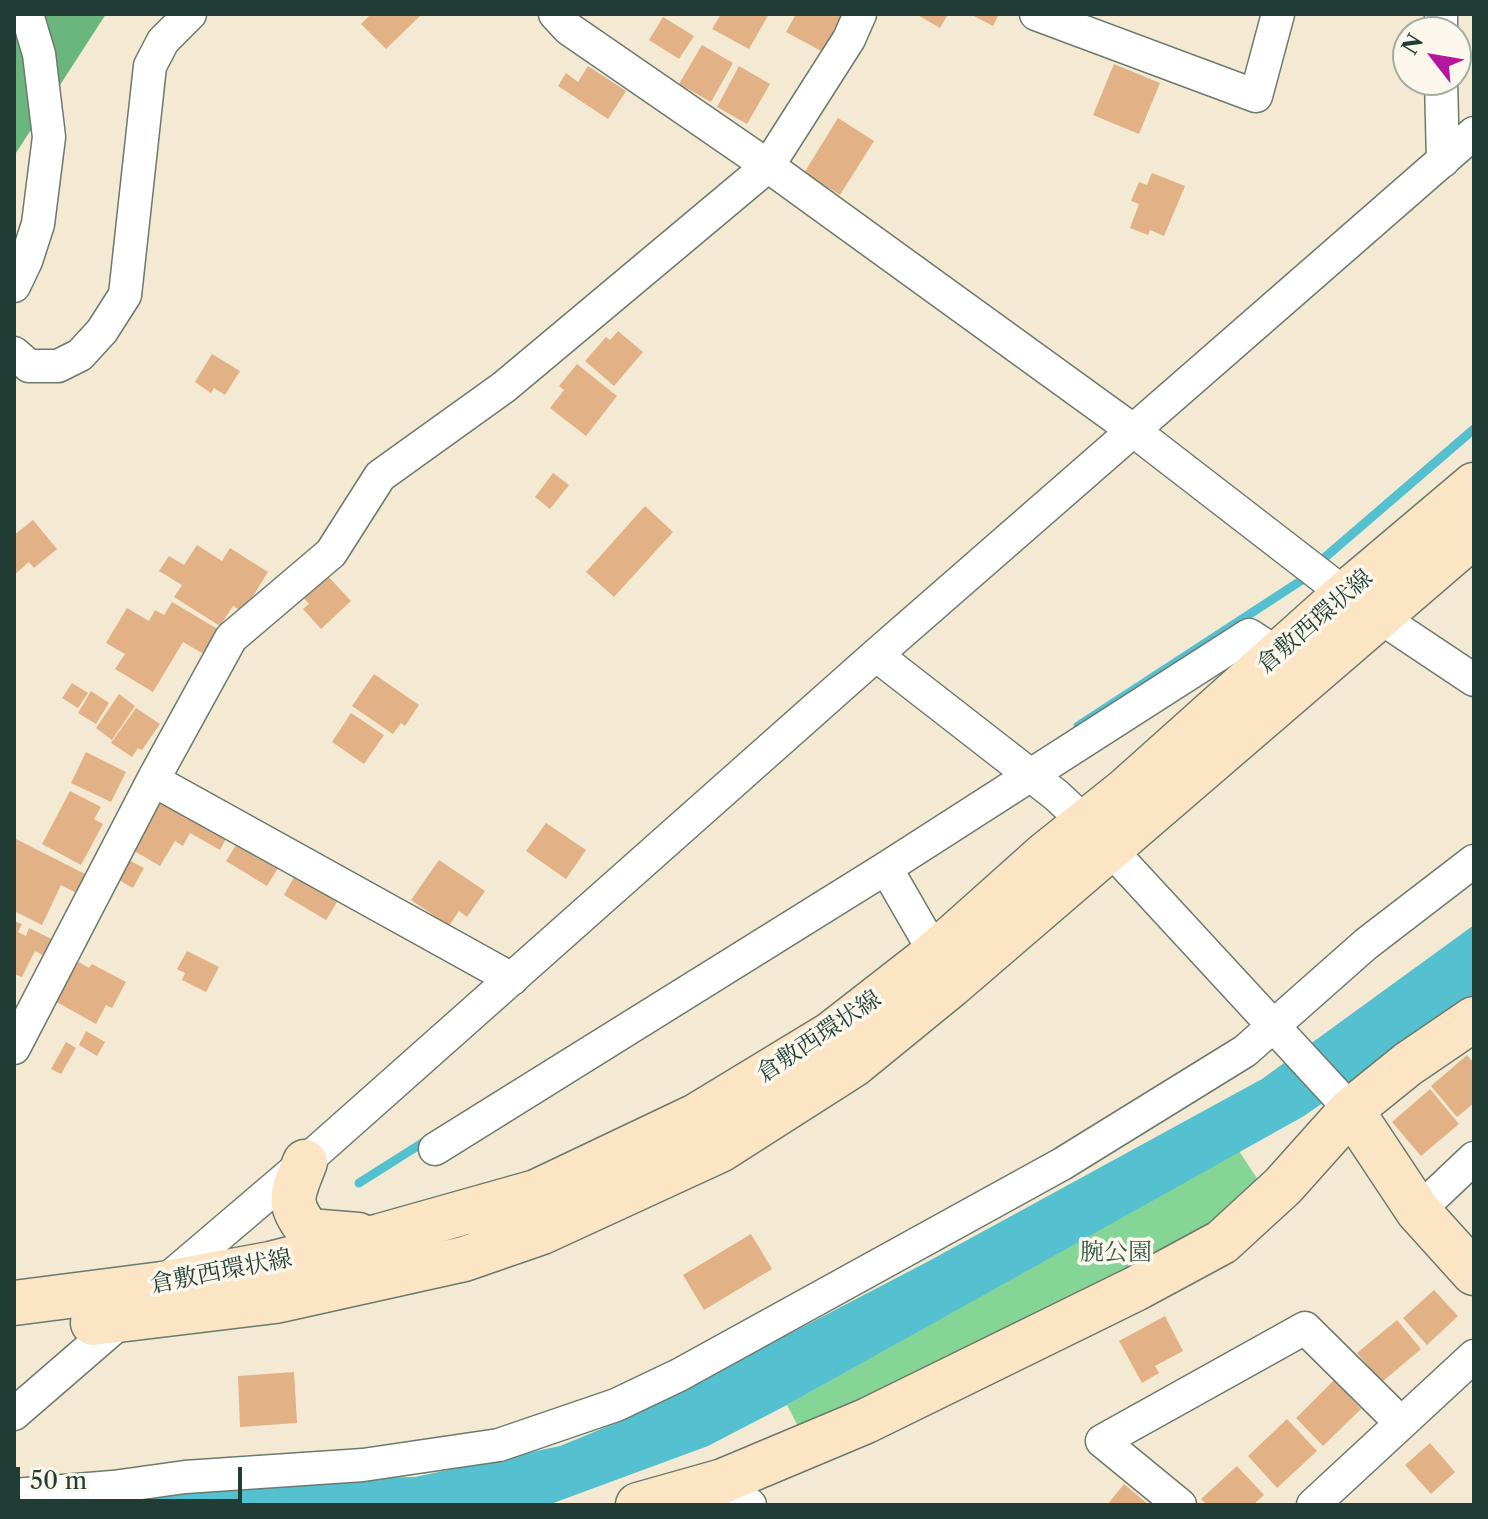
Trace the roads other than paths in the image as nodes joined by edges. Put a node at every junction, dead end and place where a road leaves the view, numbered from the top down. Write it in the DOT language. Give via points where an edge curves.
graph roads {
  1 [pos="27,14"];
  2 [pos="190,14"];
  3 [pos="860,14"];
  4 [pos="1036,14"];
  5 [pos="1278,14"];
  6 [pos="569,19"];
  7 [pos="1441,96"];
  8 [pos="1474,133"];
  9 [pos="1443,161"];
  10 [pos="768,166"];
  11 [pos="14,286"];
  12 [pos="14,353"];
  13 [pos="1134,431"];
  14 [pos="1474,485"];
  15 [pos="1474,535"];
  16 [pos="1362,606"];
  17 [pos="1278,654"];
  18 [pos="876,655"];
  19 [pos="1474,680"];
  20 [pos="1031,776"];
  21 [pos="153,780"];
  22 [pos="1097,836"];
  23 [pos="1474,861"];
  24 [pos="886,868"];
  25 [pos="935,953"];
  26 [pos="512,979"];
  27 [pos="1474,1019"];
  28 [pos="1273,1025"];
  29 [pos="14,1048"];
  30 [pos="1351,1110"];
  31 [pos="435,1149"];
  32 [pos="1474,1158"];
  33 [pos="305,1162"];
  34 [pos="1418,1211"];
  35 [pos="380,1236"];
  36 [pos="1474,1273"];
  37 [pos="162,1284"];
  38 [pos="14,1303"];
  39 [pos="123,1319"];
  40 [pos="14,1333"];
  41 [pos="1474,1356"];
  42 [pos="14,1414"];
  43 [pos="1401,1423"];
  44 [pos="736,1493"];
  45 [pos="14,1495"];
  46 [pos="638,1505"];
  47 [pos="1180,1505"];
  48 [pos="1313,1505"];
  1 -- 11 [label="street" via="39,54 49,137 38,224"];
  2 -- 12 [label="street" via="163,41 150,66 125,295 80,355 58,366 29,366"];
  3 -- 10 [label="street"];
  4 -- 5 [label="street" via="1256,96"];
  6 -- 10 [label="street"];
  7 -- 9 [label="street"];
  8 -- 9 [label="street"];
  9 -- 13 [label="street"];
  10 -- 13 [label="street"];
  10 -- 21 [label="street" via="504,387 380,476 331,553 231,638"];
  13 -- 16 [label="street"];
  13 -- 18 [label="street"];
  14 -- 16 [label="main road, 倉敷西環状線"];
  15 -- 16 [label="main road, 倉敷西環状線"];
  16 -- 17 [label="main road, 倉敷西環状線"];
  16 -- 19 [label="street"];
  16 -- 22 [label="main road, 倉敷西環状線"];
  17 -- 20 [label="street" via="1249,635"];
  17 -- 22 [label="main road, 倉敷西環状線"];
  18 -- 20 [label="street"];
  18 -- 26 [label="street"];
  20 -- 22 [label="street"];
  20 -- 24 [label="street"];
  21 -- 26 [label="street"];
  21 -- 29 [label="street"];
  22 -- 25 [label="main road, 倉敷西環状線" via="1047,853"];
  22 -- 28 [label="street"];
  22 -- 39 [label="main road, 倉敷西環状線" via="951,985 853,1065 720,1150 542,1232 464,1259 275,1301"];
  23 -- 28 [label="street"];
  24 -- 25 [label="street"];
  24 -- 31 [label="street"];
  25 -- 35 [label="main road, 倉敷西環状線" via="831,1034 696,1116 536,1192"];
  26 -- 33 [label="street"];
  27 -- 30 [label="main road"];
  28 -- 30 [label="street"];
  28 -- 45 [label="street" via="1245,1051 1062,1164 679,1375 572,1422 499,1445 363,1465"];
  30 -- 34 [label="main road"];
  30 -- 44 [label="main road" via="1283,1186 1222,1242 866,1421"];
  32 -- 34 [label="street"];
  33 -- 35 [label="main road" via="292,1205 309,1231"];
  33 -- 37 [label="street"];
  34 -- 36 [label="main road"];
  35 -- 37 [label="main road, 倉敷西環状線"];
  37 -- 38 [label="main road, 倉敷西環状線"];
  37 -- 39 [label="street"];
  39 -- 40 [label="main road, 倉敷西環状線"];
  39 -- 42 [label="street"];
  41 -- 43 [label="street"];
  43 -- 47 [label="street" via="1305,1328 1102,1441"];
  43 -- 48 [label="street"];
  44 -- 46 [label="main road"];
}
